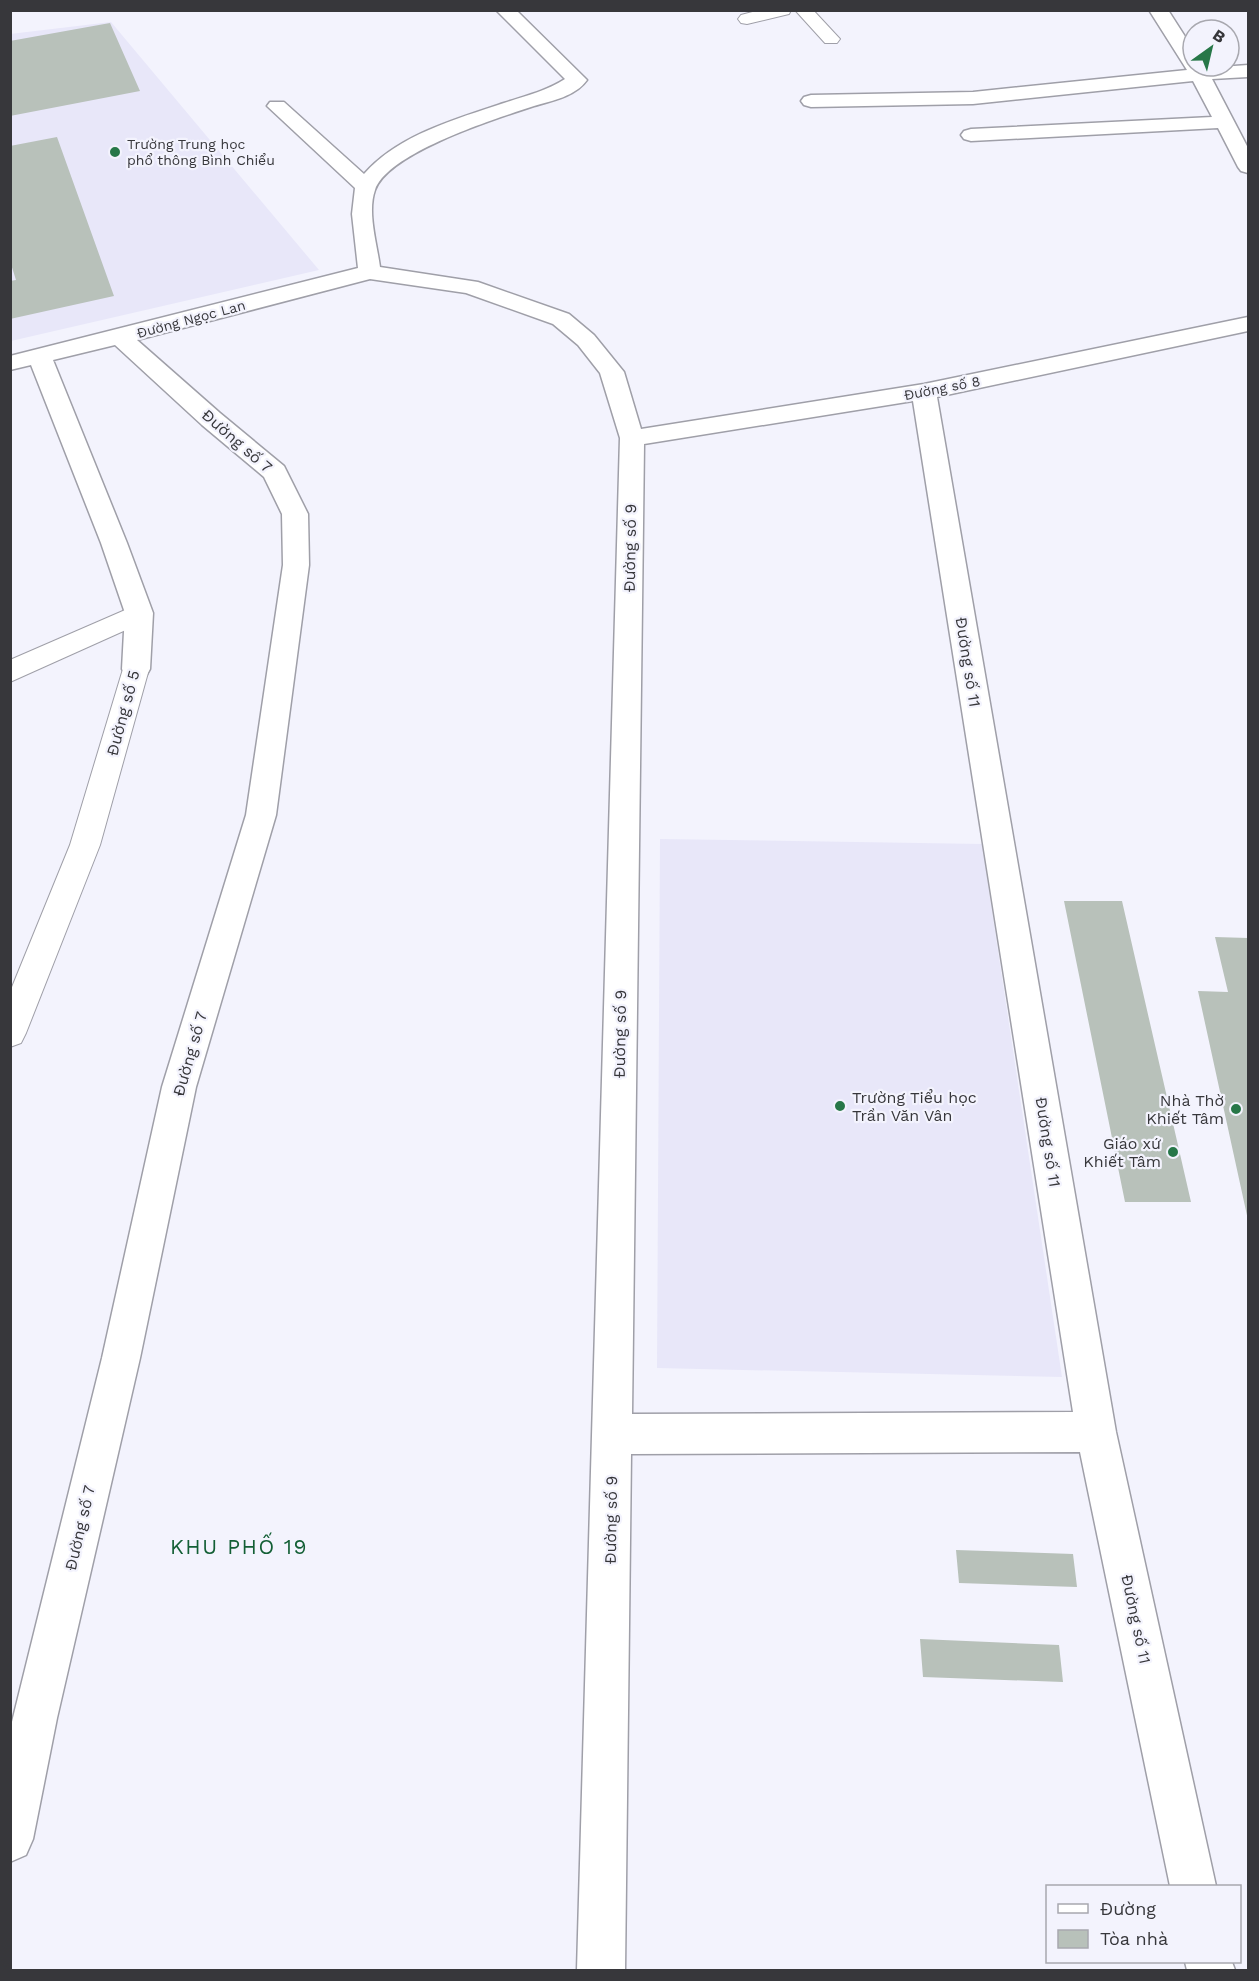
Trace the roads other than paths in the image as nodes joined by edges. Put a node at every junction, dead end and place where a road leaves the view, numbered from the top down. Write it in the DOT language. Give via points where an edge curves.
graph roads {
  1 [pos="505,10"];
  2 [pos="783,10"];
  3 [pos="803,10"];
  4 [pos="1158,10"];
  5 [pos="747,19"];
  6 [pos="831,39"];
  7 [pos="1181,45"];
  8 [pos="1181,70"];
  9 [pos="1201,78"];
  10 [pos="811,101"];
  11 [pos="277,106"];
  12 [pos="1225,122"];
  13 [pos="971,135"];
  14 [pos="1248,167"];
  15 [pos="365,186"];
  16 [pos="370,272"];
  17 [pos="1248,324"];
  18 [pos="120,337"];
  19 [pos="40,357"];
  20 [pos="10,363"];
  21 [pos="924,392"];
  22 [pos="632,438"];
  23 [pos="139,613"];
  24 [pos="136,669"];
  25 [pos="10,672"];
  26 [pos="10,1034"];
  27 [pos="1096,1432"];
  28 [pos="612,1434"];
  29 [pos="10,1839"];
  30 [pos="1193,1885"];
  31 [pos="602,1971"];
  1 -- 15 [label="street" via="577,80 558,92 421,140 383,166"];
  2 -- 5 [label="lane"];
  3 -- 6 [label="lane"];
  4 -- 7 [label="street"];
  8 -- 10 [label="street" via="973,98"];
  9 -- 12 [label="street"];
  11 -- 15 [label="street"];
  12 -- 13 [label="street"];
  12 -- 14 [label="street"];
  15 -- 16 [label="street" via="363,204"];
  16 -- 18 [label="street, Đường Ngọc Lan"];
  16 -- 22 [label="street, Đường số 9" via="470,287 561,320 585,340 612,372"];
  17 -- 21 [label="street, Đường số 8"];
  18 -- 19 [label="street, Đường Ngọc Lan"];
  18 -- 29 [label="street, Đường số 7" via="275,472 295,514 296,565 261,815 179,1087"];
  19 -- 20 [label="street, Đường Ngọc Lan"];
  19 -- 23 [label="street, Đường số 5"];
  21 -- 22 [label="street, Đường số 8"];
  21 -- 27 [label="street, Đường số 11"];
  22 -- 28 [label="street, Đường số 9"];
  23 -- 24 [label="street, Đường số 5"];
  23 -- 25 [label="lane"];
  24 -- 26 [label="lane, Đường số 5" via="85,845"];
  27 -- 28 [label="street"];
  27 -- 30 [label="street, Đường số 11"];
  28 -- 31 [label="street, Đường số 9"];
}
